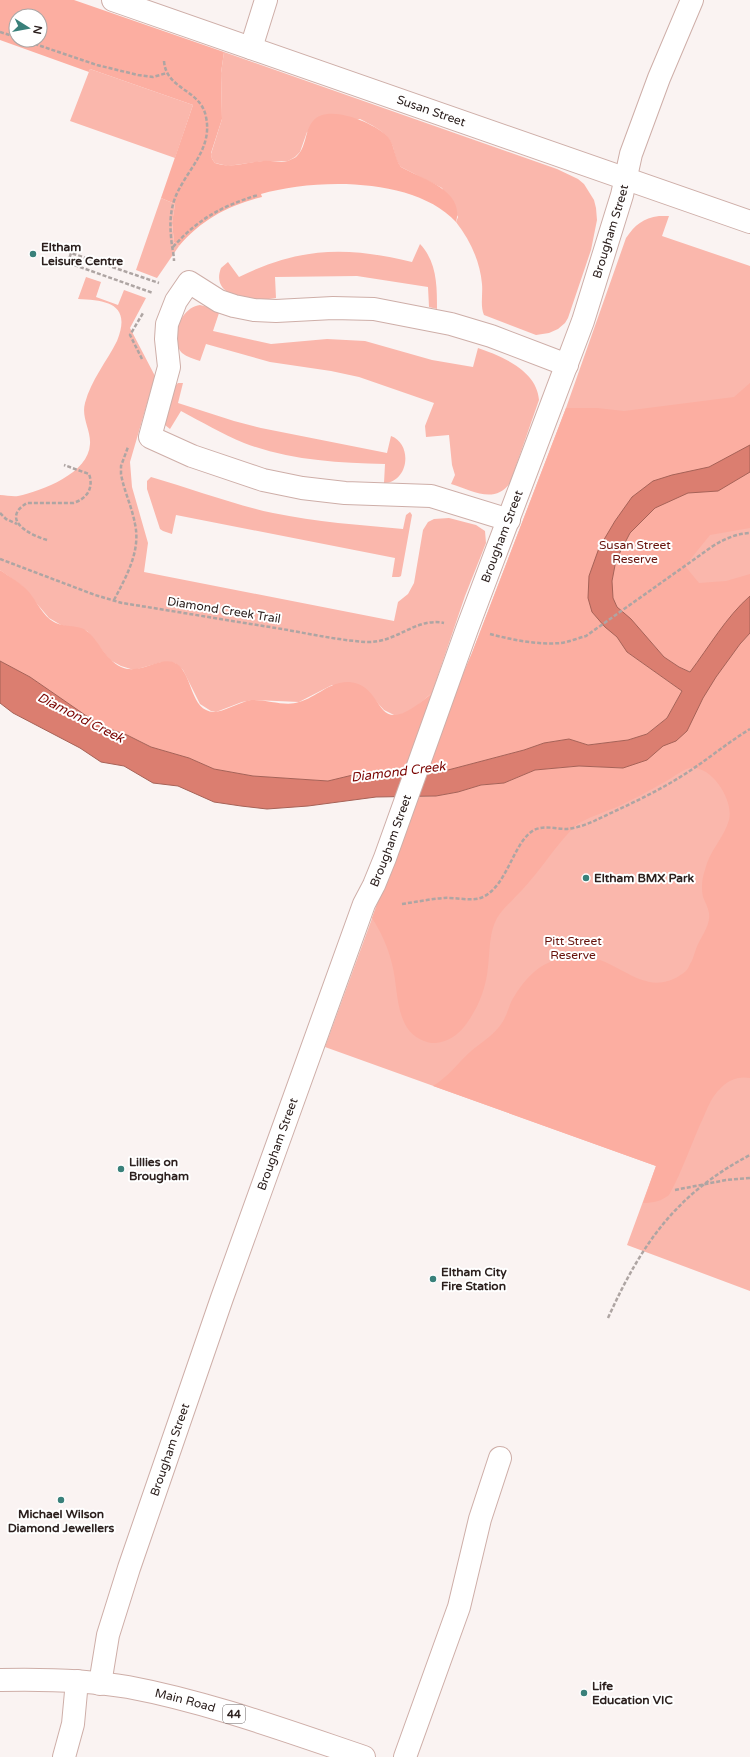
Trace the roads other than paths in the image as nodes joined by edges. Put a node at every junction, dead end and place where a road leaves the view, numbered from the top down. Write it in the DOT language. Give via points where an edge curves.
graph roads {
  1 [pos="113,0"];
  2 [pos="266,0"];
  3 [pos="692,0"];
  4 [pos="251,48"];
  5 [pos="625,179"];
  6 [pos="750,222"];
  7 [pos="567,365"];
  8 [pos="509,520"];
  9 [pos="500,1458"];
  10 [pos="0,1680"];
  11 [pos="77,1682"];
  12 [pos="100,1684"];
  13 [pos="64,1757"];
  14 [pos="364,1757"];
  15 [pos="405,1757"];
  1 -- 4 [label="street, Susan Street"];
  2 -- 4 [label="street"];
  3 -- 5 [label="street, Brougham Street" via="658,78 631,154"];
  4 -- 5 [label="street, Susan Street"];
  5 -- 6 [label="street, Susan Street"];
  5 -- 7 [label="street, Brougham Street" via="598,275"];
  7 -- 8 [label="street, Brougham Street"];
  7 -- 8 [label="street" via="452,324 374,310 254,310 219,301 189,282 176,301 167,324 169,367 150,437 192,456 263,480 345,493 441,498"];
  8 -- 12 [label="street, Brougham Street" via="385,858 364,904 187,1397 112,1621"];
  9 -- 15 [label="street" via="480,1519 459,1607"];
  10 -- 11 [label="street, Main Road / 44"];
  11 -- 12 [label="street, Main Road / 44"];
  11 -- 13 [label="street" via="73,1724"];
  12 -- 14 [label="street, Main Road / 44" via="182,1699 284,1729"];
}
